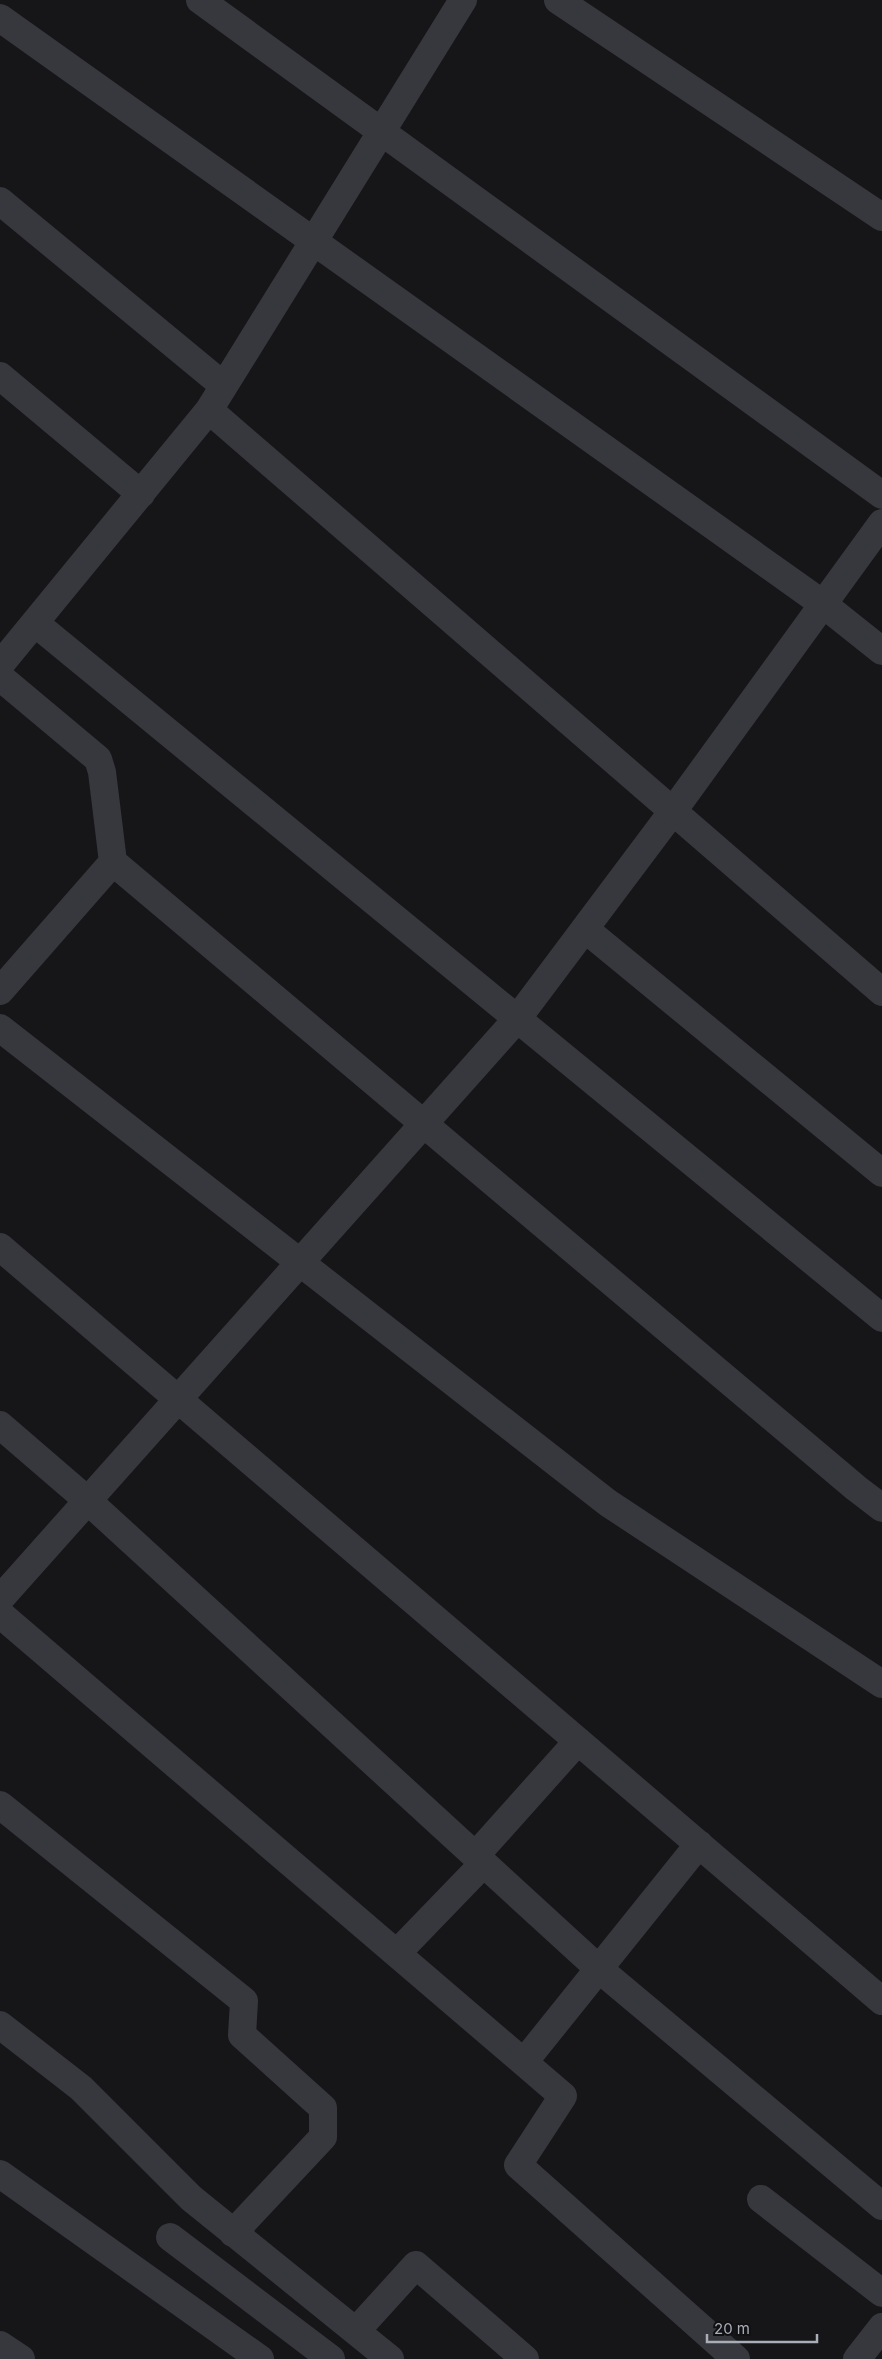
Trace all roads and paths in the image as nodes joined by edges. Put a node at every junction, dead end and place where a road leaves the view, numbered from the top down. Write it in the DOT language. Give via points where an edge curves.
graph roads {
  1 [pos="200,0"];
  2 [pos="463,0"];
  3 [pos="558,0"];
  4 [pos="3,14"];
  5 [pos="382,132"];
  6 [pos="0,201"];
  7 [pos="882,217"];
  8 [pos="314,241"];
  9 [pos="0,376"];
  10 [pos="224,386"];
  11 [pos="209,410"];
  12 [pos="141,494"];
  13 [pos="882,495"];
  14 [pos="882,523"];
  15 [pos="823,604"];
  16 [pos="35,623"];
  17 [pos="882,651"];
  18 [pos="0,665"];
  19 [pos="0,677"];
  20 [pos="673,811"];
  21 [pos="113,862"];
  22 [pos="585,929"];
  23 [pos="0,990"];
  24 [pos="882,992"];
  25 [pos="517,1019"];
  26 [pos="0,1028"];
  27 [pos="424,1124"];
  28 [pos="882,1172"];
  29 [pos="0,1247"];
  30 [pos="300,1262"];
  31 [pos="882,1318"];
  32 [pos="178,1399"];
  33 [pos="0,1425"];
  34 [pos="87,1500"];
  35 [pos="882,1508"];
  36 [pos="0,1599"];
  37 [pos="0,1614"];
  38 [pos="882,1684"];
  39 [pos="578,1741"];
  40 [pos="0,1805"];
  41 [pos="699,1844"];
  42 [pos="479,1860"];
  43 [pos="397,1953"];
  44 [pos="599,1969"];
  45 [pos="882,2001"];
  46 [pos="0,2026"];
  47 [pos="524,2062"];
  48 [pos="0,2174"];
  49 [pos="761,2199"];
  50 [pos="882,2206"];
  51 [pos="233,2232"];
  52 [pos="170,2237"];
  53 [pos="882,2293"];
  54 [pos="882,2328"];
  55 [pos="356,2331"];
  56 [pos="0,2345"];
  57 [pos="21,2359"];
  58 [pos="260,2359"];
  59 [pos="331,2359"];
  60 [pos="390,2359"];
  61 [pos="525,2359"];
  62 [pos="736,2359"];
  63 [pos="857,2359"];
  1 -- 5 [label="street"];
  2 -- 5 [label="street"];
  3 -- 7 [label="street"];
  4 -- 8 [label="street"];
  5 -- 8 [label="street"];
  5 -- 13 [label="street"];
  6 -- 10 [label="street"];
  8 -- 10 [label="street"];
  8 -- 15 [label="street"];
  9 -- 12 [label="street"];
  10 -- 11 [label="street"];
  11 -- 12 [label="street"];
  11 -- 20 [label="street"];
  12 -- 16 [label="street"];
  14 -- 15 [label="street"];
  15 -- 17 [label="street"];
  15 -- 20 [label="street"];
  16 -- 18 [label="street"];
  16 -- 25 [label="street"];
  19 -- 21 [label="street" via="98,759"];
  20 -- 22 [label="street"];
  20 -- 24 [label="street"];
  21 -- 23 [label="street"];
  21 -- 27 [label="street"];
  22 -- 25 [label="street"];
  22 -- 28 [label="street"];
  25 -- 27 [label="street"];
  25 -- 31 [label="street"];
  26 -- 30 [label="street"];
  27 -- 30 [label="street"];
  27 -- 35 [label="street"];
  29 -- 32 [label="street"];
  30 -- 32 [label="street"];
  30 -- 38 [label="street" via="608,1503"];
  32 -- 34 [label="street"];
  32 -- 39 [label="street"];
  33 -- 34 [label="street"];
  34 -- 36 [label="street"];
  34 -- 42 [label="street"];
  37 -- 43 [label="street"];
  39 -- 41 [label="street"];
  39 -- 42 [label="street"];
  40 -- 51 [label="street" via="244,2001 242,2036 323,2108 323,2137"];
  41 -- 44 [label="street"];
  41 -- 45 [label="street"];
  42 -- 43 [label="street"];
  42 -- 44 [label="street"];
  43 -- 47 [label="street"];
  44 -- 47 [label="street"];
  44 -- 50 [label="street"];
  46 -- 51 [label="street" via="81,2088 191,2198"];
  47 -- 62 [label="street" via="563,2096 518,2165"];
  48 -- 58 [label="street"];
  49 -- 53 [label="street"];
  51 -- 55 [label="street"];
  52 -- 59 [label="street"];
  54 -- 63 [label="street"];
  55 -- 60 [label="street"];
  55 -- 61 [label="street" via="416,2265"];
  56 -- 57 [label="street"];
}
